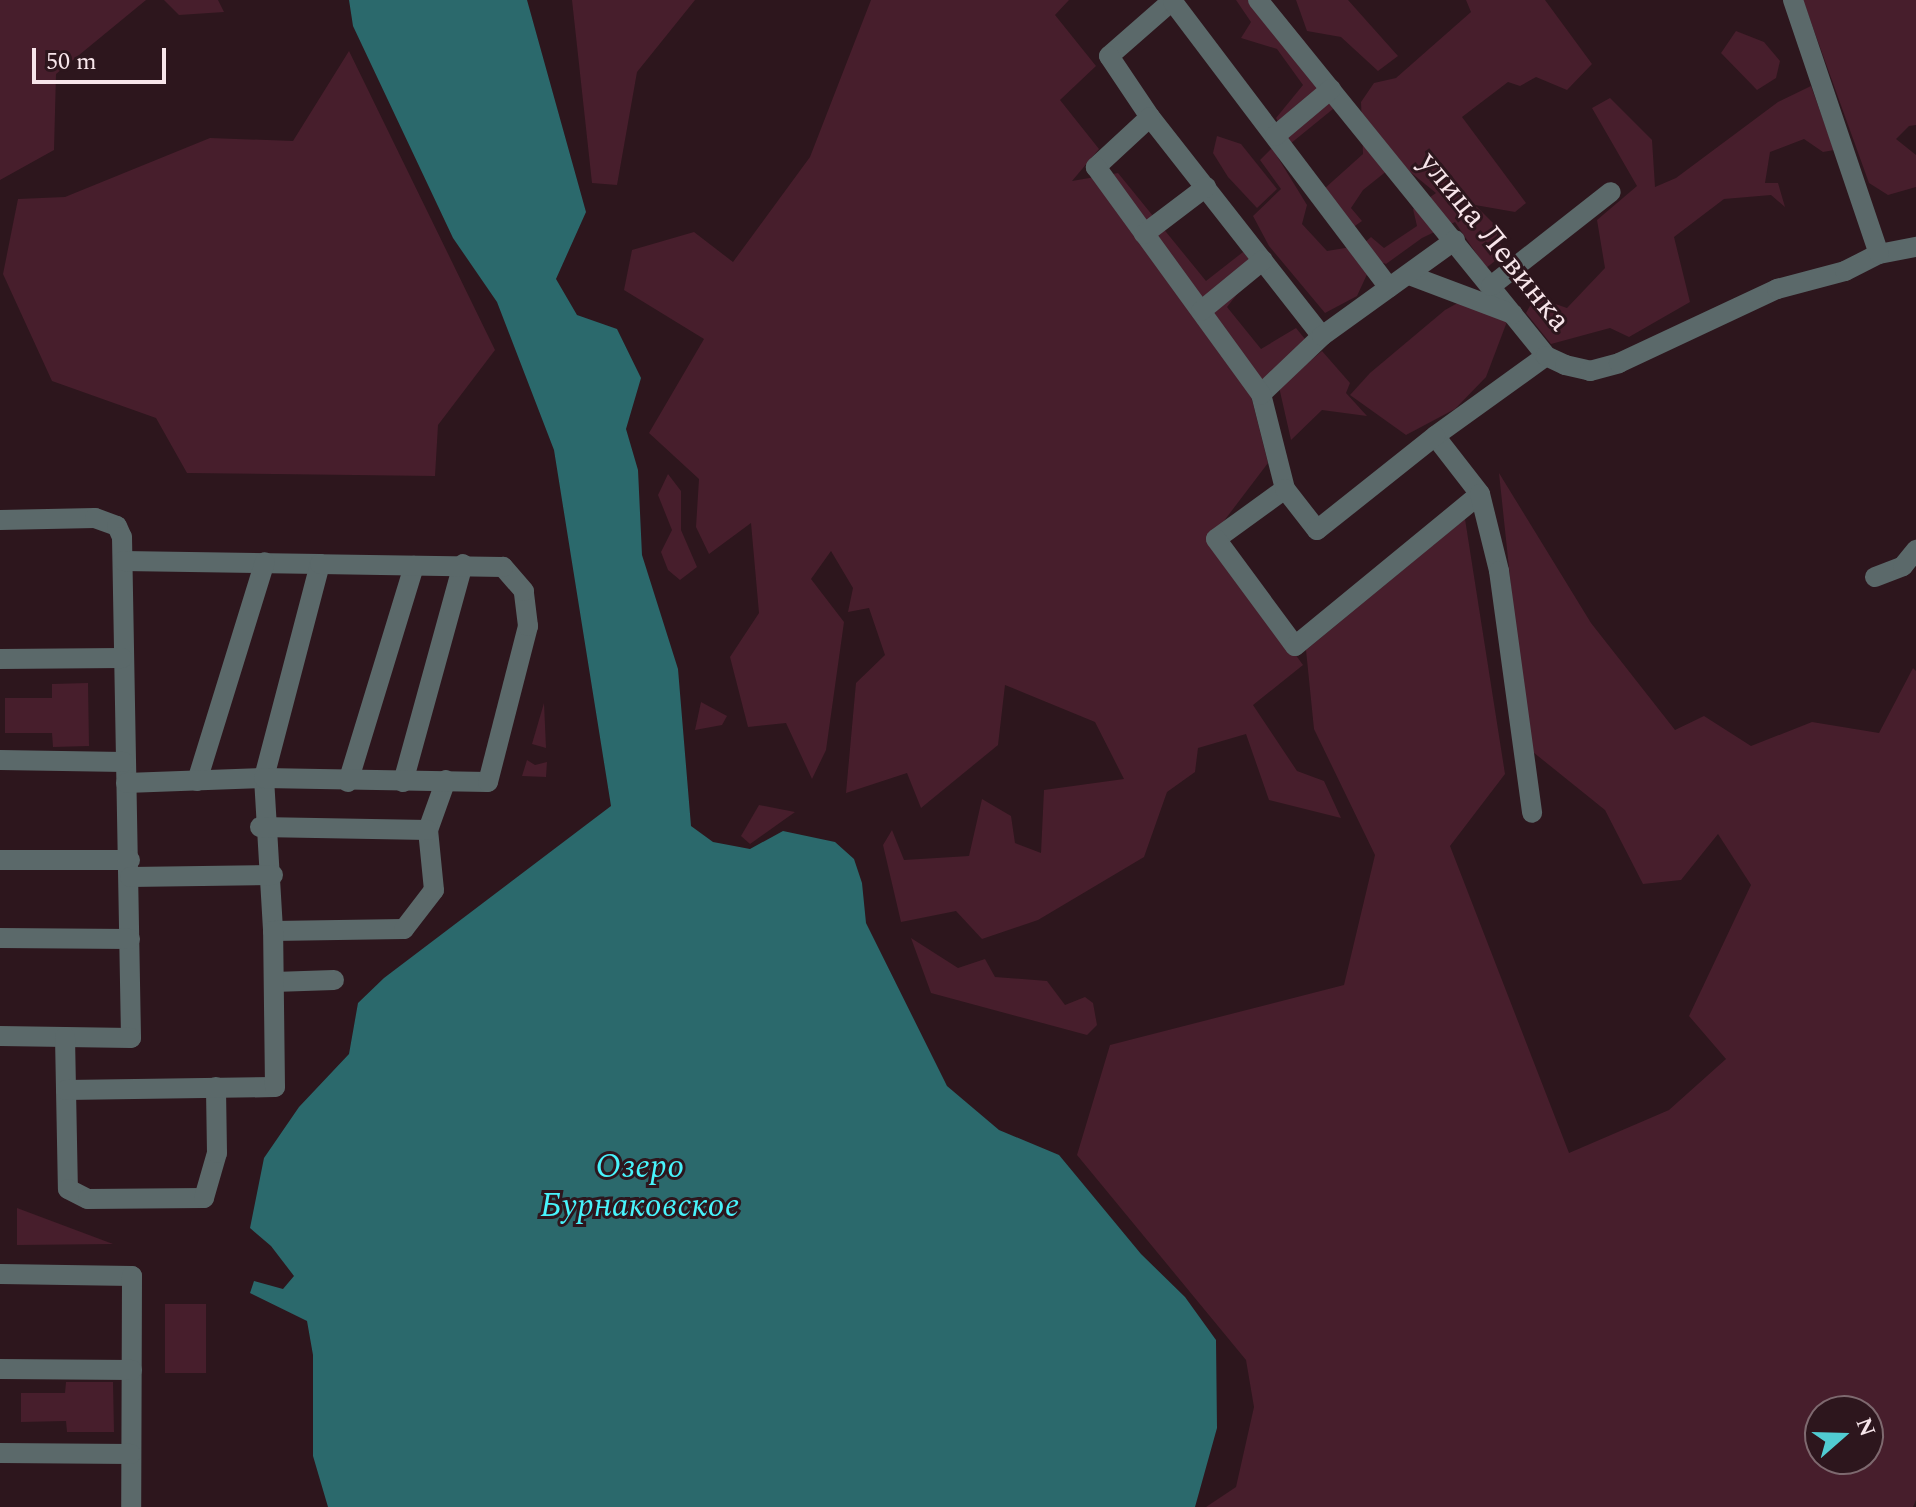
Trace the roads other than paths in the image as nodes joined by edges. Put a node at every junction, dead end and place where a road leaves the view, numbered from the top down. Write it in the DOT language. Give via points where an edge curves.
graph roads {
  1 [pos="1258,0"];
  2 [pos="1793,0"];
  3 [pos="1173,1"];
  4 [pos="1331,89"];
  5 [pos="1150,117"];
  6 [pos="1275,136"];
  7 [pos="1206,187"];
  8 [pos="1611,192"];
  9 [pos="1144,234"];
  10 [pos="1455,240"];
  11 [pos="1916,247"];
  12 [pos="1879,254"];
  13 [pos="1263,260"];
  14 [pos="1409,275"];
  15 [pos="1491,286"];
  16 [pos="1389,288"];
  17 [pos="1201,311"];
  18 [pos="1513,314"];
  19 [pos="1322,336"];
  20 [pos="1546,356"];
  21 [pos="1261,394"];
  22 [pos="1435,436"];
  23 [pos="1285,489"];
  24 [pos="1480,494"];
  25 [pos="0,520"];
  26 [pos="1916,550"];
  27 [pos="123,561"];
  28 [pos="265,562"];
  29 [pos="320,564"];
  30 [pos="463,564"];
  31 [pos="414,566"];
  32 [pos="1875,577"];
  33 [pos="122,658"];
  34 [pos="0,659"];
  35 [pos="0,760"];
  36 [pos="124,762"];
  37 [pos="264,778"];
  38 [pos="446,780"];
  39 [pos="197,781"];
  40 [pos="348,782"];
  41 [pos="403,782"];
  42 [pos="126,783"];
  43 [pos="1532,813"];
  44 [pos="265,827"];
  45 [pos="428,830"];
  46 [pos="0,860"];
  47 [pos="130,869"];
  48 [pos="273,875"];
  49 [pos="273,931"];
  50 [pos="0,938"];
  51 [pos="130,939"];
  52 [pos="334,980"];
  53 [pos="274,982"];
  54 [pos="0,1036"];
  55 [pos="65,1037"];
  56 [pos="216,1087"];
  57 [pos="66,1090"];
  58 [pos="0,1274"];
  59 [pos="0,1369"];
  60 [pos="132,1370"];
  61 [pos="0,1453"];
  62 [pos="131,1454"];
  63 [pos="131,1507"];
  1 -- 4 [label="street, улица Левинка"];
  2 -- 12 [label="street"];
  3 -- 5 [label="street" via="1109,56"];
  3 -- 6 [label="street"];
  4 -- 6 [label="street"];
  4 -- 10 [label="street, улица Левинка"];
  5 -- 7 [label="street"];
  5 -- 9 [label="street" via="1096,167"];
  6 -- 16 [label="street"];
  7 -- 9 [label="street"];
  7 -- 13 [label="street"];
  8 -- 15 [label="street"];
  9 -- 17 [label="street"];
  10 -- 14 [label="street"];
  10 -- 15 [label="street, улица Левинка"];
  11 -- 12 [label="street, улица Левинка"];
  12 -- 20 [label="street, улица Левинка" via="1845,271 1777,289 1619,363 1590,371"];
  13 -- 17 [label="street"];
  13 -- 19 [label="street"];
  14 -- 16 [label="street"];
  14 -- 18 [label="street"];
  15 -- 18 [label="street, улица Левинка"];
  16 -- 19 [label="street"];
  17 -- 21 [label="street"];
  18 -- 20 [label="street, улица Левинка"];
  19 -- 21 [label="street"];
  20 -- 22 [label="street"];
  21 -- 23 [label="street"];
  22 -- 23 [label="street" via="1317,530"];
  22 -- 24 [label="street"];
  23 -- 24 [label="street" via="1216,539 1295,646"];
  24 -- 43 [label="street" via="1499,571"];
  25 -- 27 [label="street" via="95,518 117,526"];
  26 -- 32 [label="street" via="1903,566"];
  27 -- 28 [label="street"];
  27 -- 33 [label="street"];
  28 -- 29 [label="street"];
  28 -- 39 [label="street"];
  29 -- 31 [label="street"];
  29 -- 37 [label="street"];
  30 -- 31 [label="street"];
  30 -- 38 [label="street" via="503,567 524,591 528,626 488,782"];
  30 -- 41 [label="street"];
  31 -- 40 [label="street"];
  33 -- 34 [label="street"];
  33 -- 36 [label="street"];
  35 -- 36 [label="street"];
  36 -- 42 [label="street"];
  37 -- 39 [label="street"];
  37 -- 40 [label="street"];
  37 -- 44 [label="street"];
  38 -- 41 [label="street"];
  38 -- 45 [label="street"];
  39 -- 42 [label="street"];
  40 -- 41 [label="street"];
  42 -- 47 [label="street"];
  44 -- 45 [label="street"];
  44 -- 48 [label="street"];
  45 -- 49 [label="street" via="434,890 404,929"];
  46 -- 47 [label="street"];
  47 -- 48 [label="street"];
  47 -- 51 [label="street"];
  48 -- 49 [label="street"];
  49 -- 53 [label="street"];
  50 -- 51 [label="street"];
  51 -- 55 [label="street" via="131,1038"];
  52 -- 53 [label="street"];
  53 -- 56 [label="street" via="275,1087"];
  54 -- 55 [label="street"];
  55 -- 57 [label="street"];
  56 -- 57 [label="street"];
  56 -- 57 [label="street" via="217,1153 204,1198 88,1199 68,1189"];
  58 -- 60 [label="street" via="132,1276"];
  59 -- 60 [label="street"];
  60 -- 62 [label="street"];
  61 -- 62 [label="street"];
  62 -- 63 [label="street"];
}
